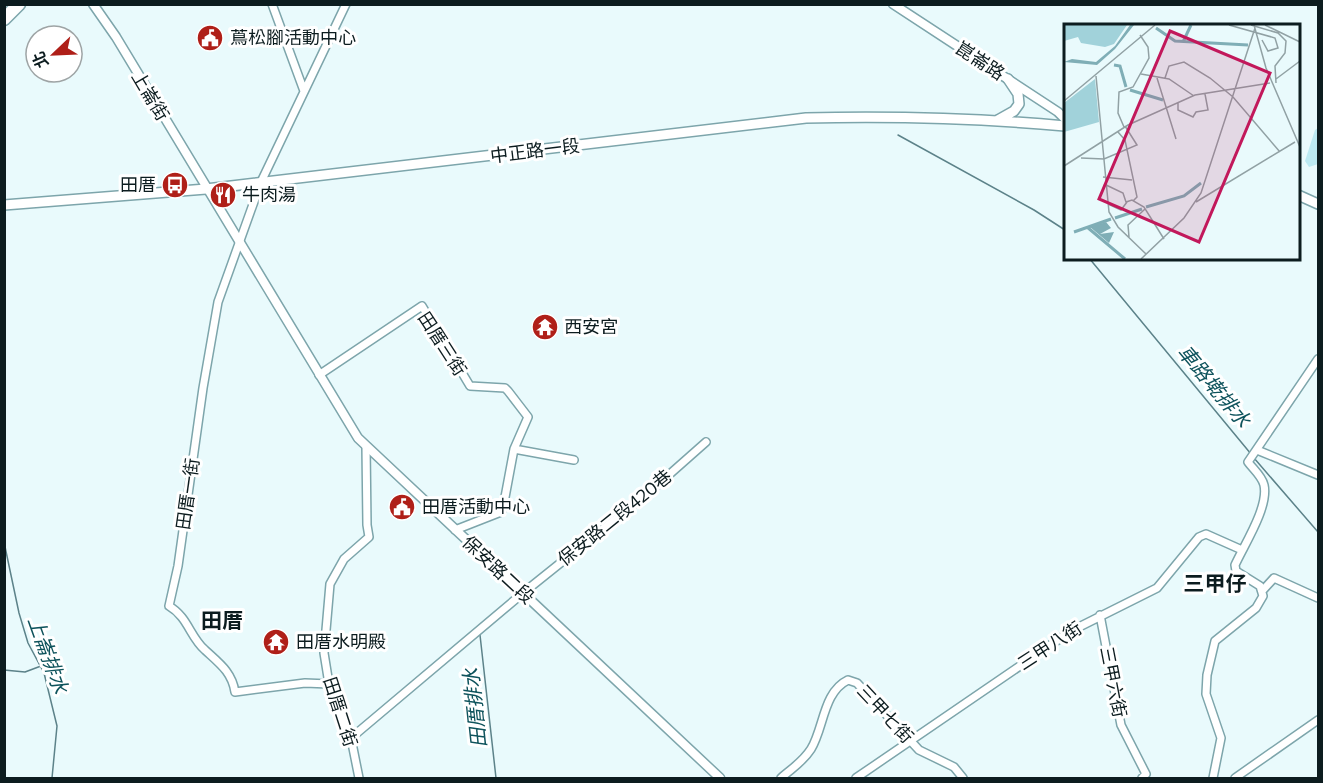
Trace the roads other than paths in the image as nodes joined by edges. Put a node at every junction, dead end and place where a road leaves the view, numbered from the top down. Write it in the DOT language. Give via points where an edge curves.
graph roads {
  1 [pos="9,4"];
  2 [pos="19,4"];
  3 [pos="93,4"];
  4 [pos="272,4"];
  5 [pos="346,4"];
  6 [pos="893,4"];
  7 [pos="4,9"];
  8 [pos="4,19"];
  9 [pos="1008,79"];
  10 [pos="304,91"];
  11 [pos="1064,118"];
  12 [pos="998,120"];
  13 [pos="1064,126"];
  14 [pos="261,182"];
  15 [pos="206,189"];
  16 [pos="1299,195"];
  17 [pos="1318,204"];
  18 [pos="4,205"];
  19 [pos="239,242"];
  20 [pos="1318,359"];
  21 [pos="319,375"];
  22 [pos="705,442"];
  23 [pos="366,446"];
  24 [pos="514,448"];
  25 [pos="1257,450"];
  26 [pos="574,459"];
  27 [pos="1318,474"];
  28 [pos="455,530"];
  29 [pos="1242,550"];
  30 [pos="1263,590"];
  31 [pos="523,593"];
  32 [pos="1318,598"];
  33 [pos="1100,615"];
  34 [pos="329,684"];
  35 [pos="1318,720"];
  36 [pos="351,738"];
  37 [pos="910,742"];
  38 [pos="359,778"];
  39 [pos="720,778"];
  40 [pos="781,778"];
  41 [pos="856,778"];
  42 [pos="963,778"];
  43 [pos="1142,778"];
  44 [pos="1213,778"];
  45 [pos="1235,778"];
  1 -- 7 [label="highway"];
  2 -- 8 [label="highway"];
  3 -- 15 [label="street, 上崙街"];
  4 -- 10 [label="street"];
  5 -- 10 [label="street, 田厝一街"];
  6 -- 9 [label="street, 崑崙路"];
  9 -- 11 [label="street, 崑崙路"];
  9 -- 12 [label="main road" via="1018,94 1019,104"];
  10 -- 14 [label="street, 田厝一街"];
  12 -- 13 [label="main road, 中正路一段"];
  12 -- 14 [label="main road, 中正路一段" via="806,118"];
  14 -- 15 [label="main road, 中正路一段"];
  14 -- 19 [label="street, 田厝一街"];
  15 -- 18 [label="main road, 中正路一段"];
  15 -- 19 [label="street, 保安路二段"];
  16 -- 17 [label="main road"];
  19 -- 21 [label="street, 保安路二段"];
  19 -- 34 [label="street, 田厝一街" via="218,302 169,606 180,613 205,650 231,675 235,692 305,683"];
  20 -- 25 [label="street"];
  21 -- 23 [label="street, 保安路二段"];
  21 -- 24 [label="street, 田厝三街" via="422,306 470,386 505,388 526,413 526,423"];
  22 -- 31 [label="street, 保安路二段420巷"];
  23 -- 28 [label="street, 保安路二段"];
  23 -- 34 [label="street, 田厝二街" via="369,537 344,559 330,584 324,653"];
  24 -- 26 [label="street"];
  24 -- 28 [label="street, 田厝三街" via="501,512"];
  25 -- 27 [label="street"];
  25 -- 29 [label="street" via="1248,462 1265,487 1262,507"];
  28 -- 31 [label="street, 保安路二段"];
  29 -- 30 [label="street" via="1236,571"];
  29 -- 33 [label="street, 三甲八街" via="1206,534 1199,537 1157,588"];
  30 -- 32 [label="street" via="1274,578"];
  30 -- 44 [label="street" via="1256,608 1215,641 1206,694 1221,738"];
  31 -- 36 [label="street, 保安路二段420巷"];
  31 -- 39 [label="street, 保安路二段"];
  33 -- 37 [label="street, 三甲八街" via="1071,630"];
  33 -- 43 [label="street, 三甲六街" via="1121,725 1146,774"];
  34 -- 36 [label="street, 田厝二街"];
  35 -- 45 [label="street"];
  36 -- 38 [label="street, 田厝二街"];
  37 -- 40 [label="street, 三甲七街" via="857,682 848,680 822,712 820,729 801,765"];
  37 -- 41 [label="street, 三甲八街"];
  37 -- 42 [label="street, 三甲七街" via="954,767"];
}
